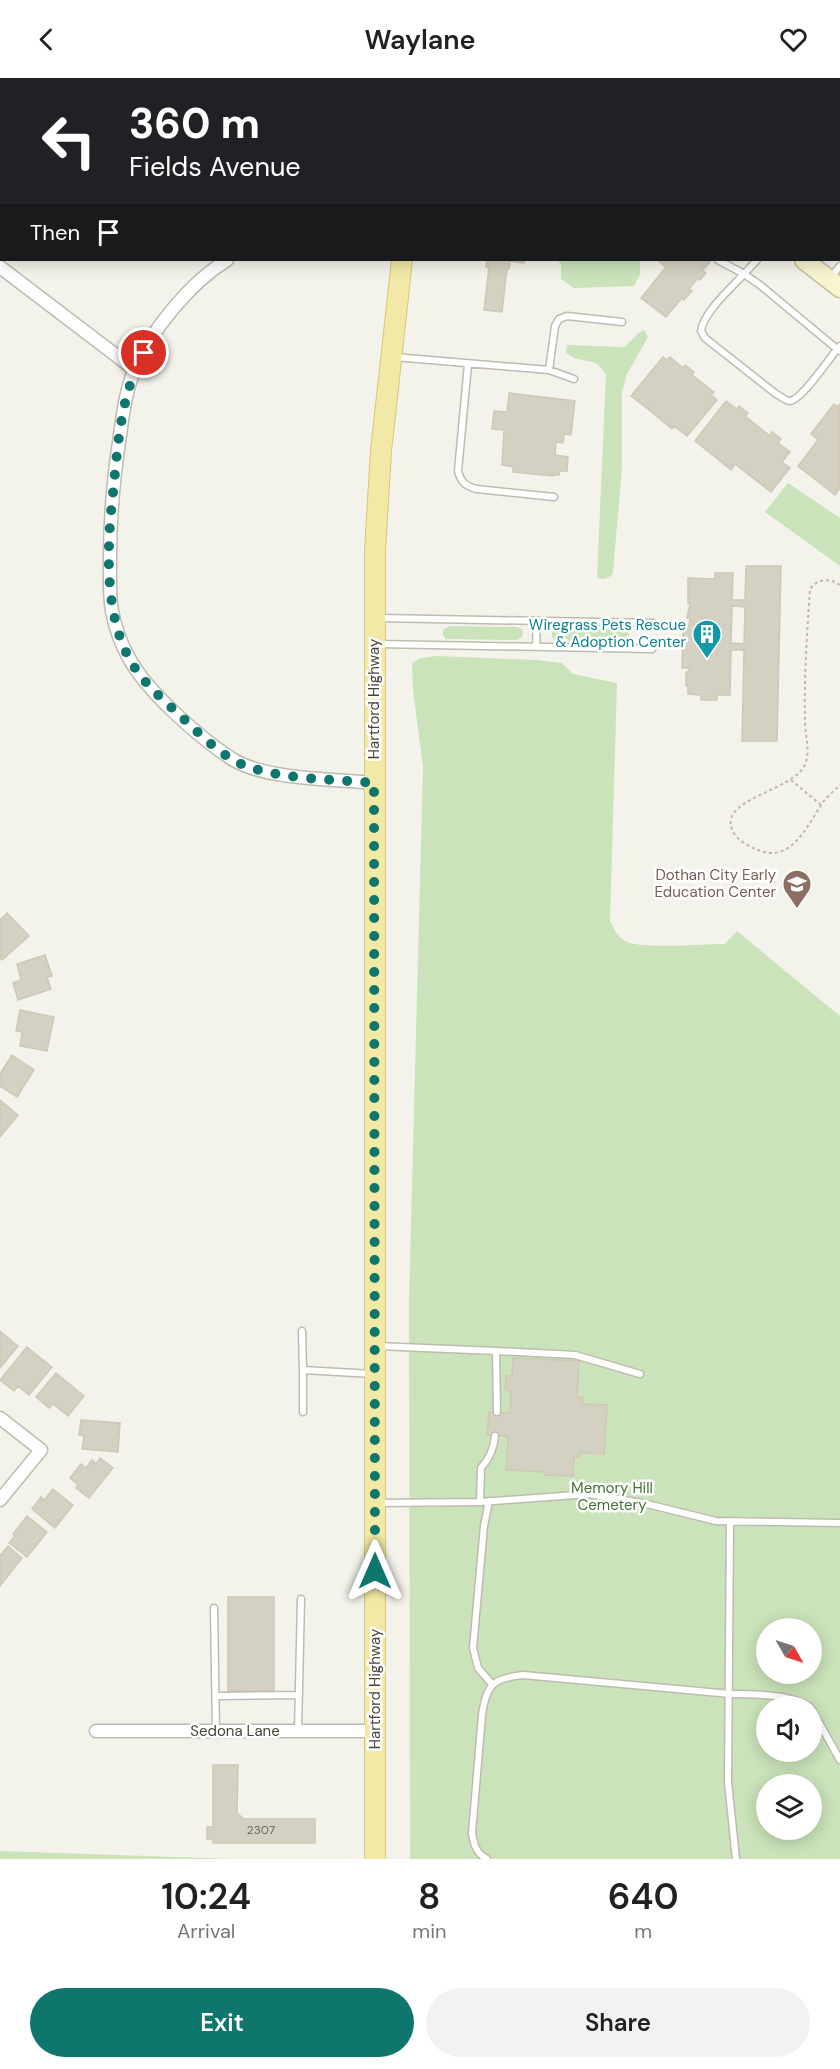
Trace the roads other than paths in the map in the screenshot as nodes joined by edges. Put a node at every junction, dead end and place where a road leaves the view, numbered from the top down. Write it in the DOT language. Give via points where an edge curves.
graph roads {
  1 [pos="225,261"];
  2 [pos="402,261"];
  3 [pos="720,261"];
  4 [pos="756,261"];
  5 [pos="806,261"];
  6 [pos="0,267"];
  7 [pos="744,274"];
  8 [pos="836,278"];
  9 [pos="622,322"];
  10 [pos="839,349"];
  11 [pos="390,357"];
  12 [pos="468,364"];
  13 [pos="135,369"];
  14 [pos="549,370"];
  15 [pos="574,379"];
  16 [pos="554,498"];
  17 [pos="375,618"];
  18 [pos="537,621"];
  19 [pos="653,623"];
  20 [pos="374,644"];
  21 [pos="536,647"];
  22 [pos="652,649"];
  23 [pos="374,783"];
  24 [pos="302,1331"];
  25 [pos="374,1346"];
  26 [pos="496,1351"];
  27 [pos="303,1370"];
  28 [pos="374,1374"];
  29 [pos="640,1374"];
  30 [pos="303,1412"];
  31 [pos="497,1412"];
  32 [pos="0,1418"];
  33 [pos="495,1436"];
  34 [pos="0,1500"];
  35 [pos="489,1501"];
  36 [pos="480,1502"];
  37 [pos="374,1503"];
  38 [pos="730,1521"];
  39 [pos="840,1522"];
  40 [pos="301,1599"];
  41 [pos="214,1608"];
  42 [pos="492,1684"];
  43 [pos="728,1694"];
  44 [pos="299,1695"];
  45 [pos="216,1696"];
  46 [pos="757,1696"];
  47 [pos="822,1728"];
  48 [pos="96,1731"];
  49 [pos="216,1731"];
  50 [pos="298,1731"];
  51 [pos="375,1731"];
  52 [pos="840,1760"];
  53 [pos="375,1859"];
  54 [pos="487,1859"];
  55 [pos="736,1859"];
  1 -- 13 [label="street" via="183,296 153,336"];
  2 -- 11 [label="main road, Hartford Highway"];
  3 -- 7 [label="lane"];
  4 -- 7 [label="lane"];
  5 -- 8 [label="main road"];
  6 -- 13 [label="street"];
  7 -- 10 [label="lane"];
  7 -- 10 [label="lane" via="702,324 705,338 787,401 801,394"];
  9 -- 14 [label="lane" via="567,316 559,319"];
  11 -- 12 [label="lane"];
  11 -- 17 [label="main road, Hartford Highway" via="375,551"];
  12 -- 14 [label="lane"];
  12 -- 16 [label="lane" via="460,480 477,489"];
  13 -- 23 [label="street" via="124,405 110,538 112,610 129,659 158,695 232,759 272,773"];
  14 -- 15 [label="lane"];
  17 -- 18 [label="lane"];
  17 -- 20 [label="main road, Hartford Highway"];
  18 -- 19 [label="lane"];
  18 -- 21 [label="lane"];
  20 -- 21 [label="lane"];
  20 -- 23 [label="main road, Hartford Highway"];
  21 -- 22 [label="lane"];
  23 -- 25 [label="main road, Hartford Highway"];
  24 -- 27 [label="lane"];
  25 -- 26 [label="lane"];
  25 -- 28 [label="main road, Hartford Highway"];
  26 -- 29 [label="lane" via="574,1355"];
  26 -- 31 [label="lane"];
  27 -- 28 [label="lane"];
  27 -- 30 [label="lane"];
  28 -- 37 [label="main road, Hartford Highway"];
  32 -- 34 [label="street" via="41,1450"];
  33 -- 36 [label="lane" via="494,1448 481,1468"];
  35 -- 36 [label="lane"];
  35 -- 38 [label="lane" via="589,1494"];
  35 -- 42 [label="lane" via="473,1648 478,1668"];
  36 -- 37 [label="lane"];
  37 -- 51 [label="main road, Hartford Highway"];
  38 -- 39 [label="lane"];
  38 -- 43 [label="lane"];
  40 -- 44 [label="lane"];
  41 -- 45 [label="lane"];
  42 -- 43 [label="lane" via="523,1675"];
  42 -- 54 [label="lane" via="484,1698 472,1833 474,1846"];
  43 -- 46 [label="lane"];
  43 -- 55 [label="lane" via="728,1782"];
  44 -- 45 [label="lane"];
  44 -- 50 [label="lane"];
  45 -- 49 [label="lane"];
  47 -- 52 [label="lane"];
  48 -- 49 [label="street, Sedona Lane"];
  49 -- 50 [label="street, Sedona Lane"];
  50 -- 51 [label="street, Sedona Lane"];
  51 -- 53 [label="main road, Hartford Highway"];
}
